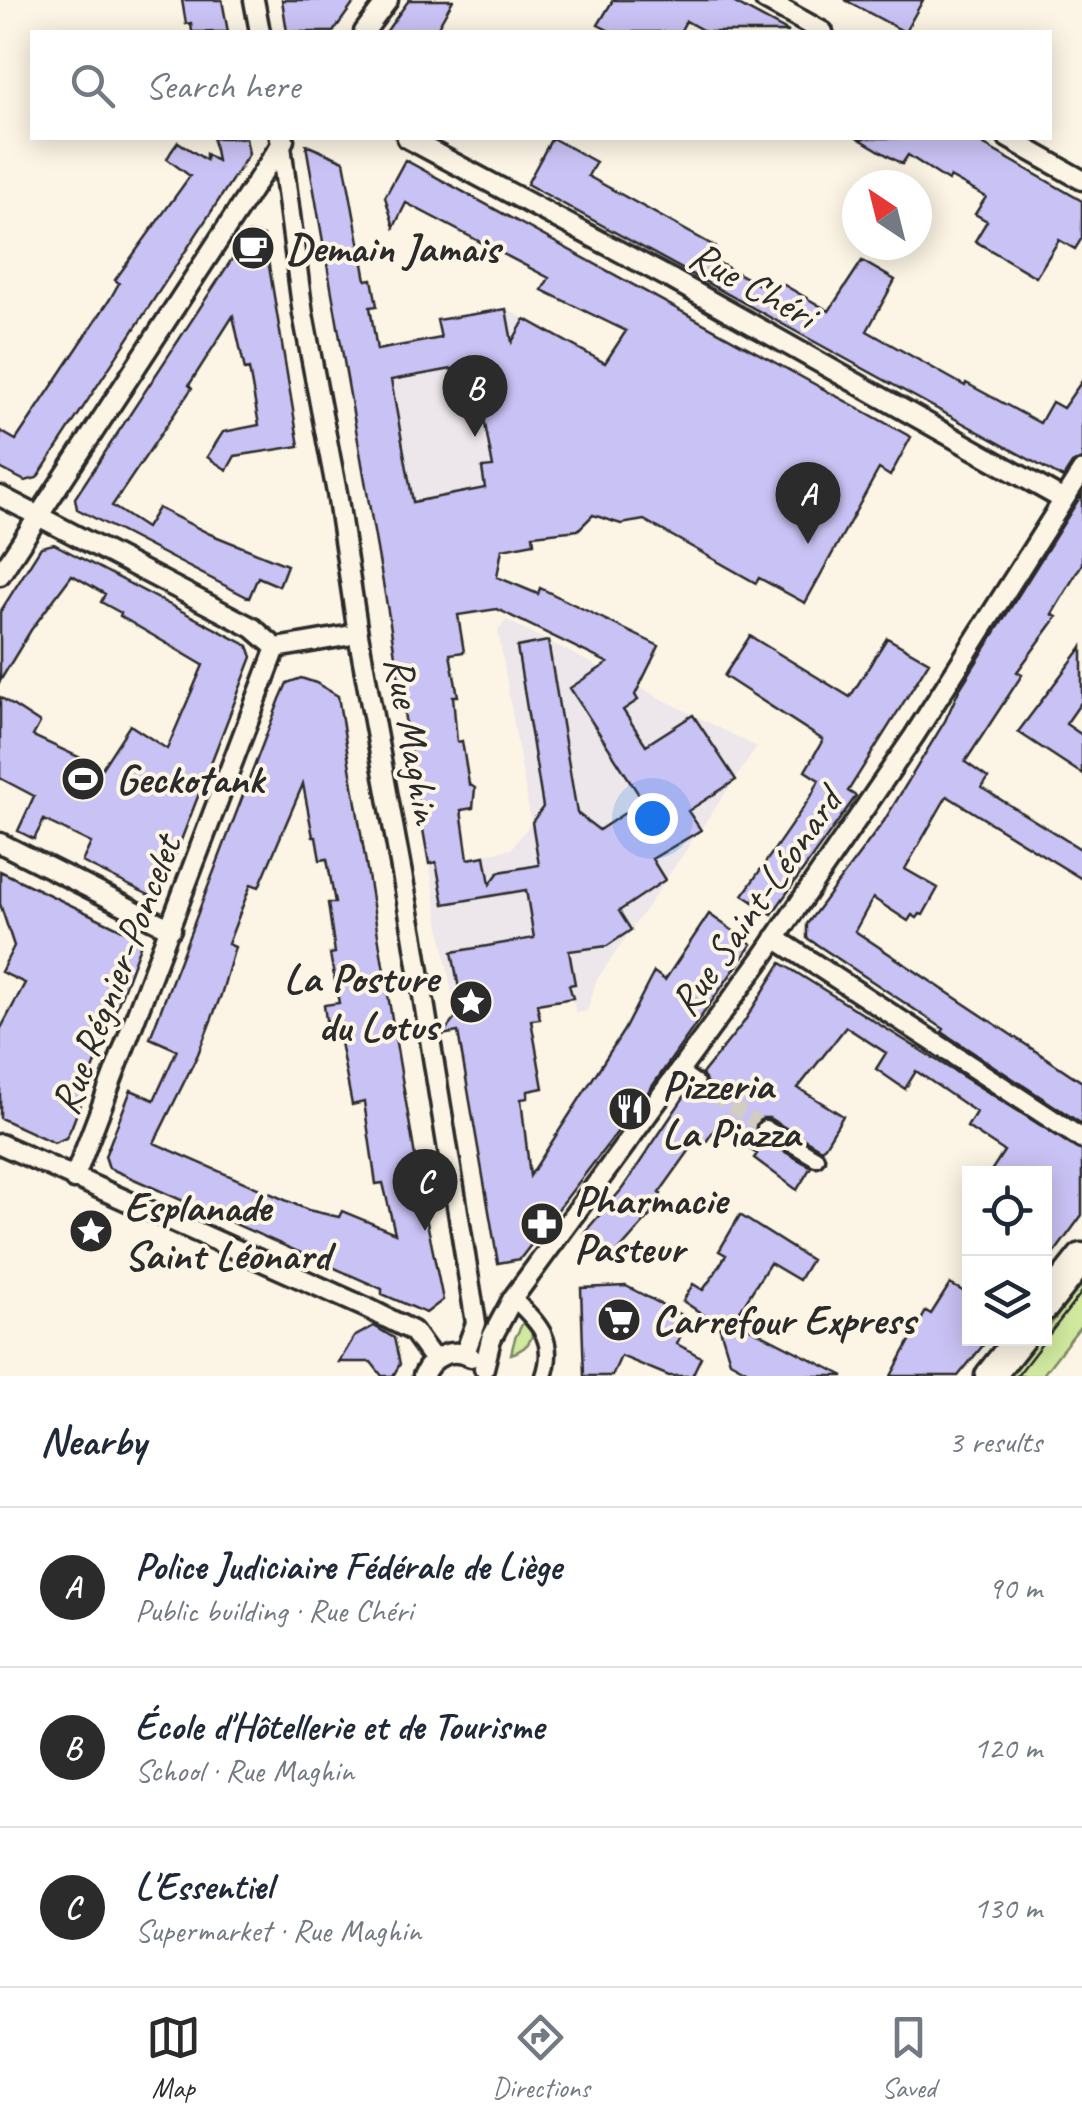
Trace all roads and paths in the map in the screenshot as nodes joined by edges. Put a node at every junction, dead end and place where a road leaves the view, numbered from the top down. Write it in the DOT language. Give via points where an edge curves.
graph roads {
  1 [pos="254,0"];
  2 [pos="388,0"];
  3 [pos="766,0"];
  4 [pos="260,30"];
  5 [pos="366,30"];
  6 [pos="819,30"];
  7 [pos="282,140"];
  8 [pos="411,140"];
  9 [pos="1012,140"];
  10 [pos="1082,180"];
  11 [pos="1082,470"];
  12 [pos="0,496"];
  13 [pos="1062,499"];
  14 [pos="38,518"];
  15 [pos="0,575"];
  16 [pos="358,634"];
  17 [pos="276,648"];
  18 [pos="0,843"];
  19 [pos="172,929"];
  20 [pos="775,938"];
  21 [pos="680,1072"];
  22 [pos="696,1083"];
  23 [pos="765,1128"];
  24 [pos="1082,1139"];
  25 [pos="0,1144"];
  26 [pos="816,1158"];
  27 [pos="74,1179"];
  28 [pos="1082,1258"];
  29 [pos="1052,1296"];
  30 [pos="513,1298"];
  31 [pos="1014,1346"];
  32 [pos="465,1353"];
  33 [pos="434,1360"];
  34 [pos="485,1372"];
  35 [pos="424,1376"];
  36 [pos="544,1376"];
  37 [pos="990,1376"];
  1 -- 4 [label="street"];
  2 -- 5 [label="street"];
  3 -- 6 [label="street"];
  7 -- 14 [label="street"];
  7 -- 16 [label="street, Rue Maghin" via="303,314"];
  8 -- 13 [label="street, Rue Chéri"];
  9 -- 10 [label="street"];
  11 -- 13 [label="street, Rue Saint-Léonard"];
  12 -- 14 [label="street"];
  13 -- 20 [label="street, Rue Saint-Léonard" via="914,736"];
  14 -- 15 [label="street"];
  14 -- 17 [label="street" via="253,628"];
  16 -- 17 [label="street"];
  16 -- 32 [label="street, Rue Maghin" via="476,1323"];
  17 -- 19 [label="street, Rue Régnier-Poncelet"];
  18 -- 19 [label="street"];
  19 -- 27 [label="street, Rue Régnier-Poncelet"];
  20 -- 21 [label="street, Rue Saint-Léonard"];
  20 -- 24 [label="street"];
  21 -- 22 [label="street"];
  21 -- 30 [label="street, Rue Saint-Léonard"];
  23 -- 26 [label="street"];
  25 -- 27 [label="street"];
  27 -- 33 [label="street" via="413,1331"];
  28 -- 29 [label="main road"];
  30 -- 34 [label="street, Rue Saint-Léonard" via="491,1339"];
  30 -- 36 [label="street" via="546,1334"];
  31 -- 37 [label="main road"];
  32 -- 33 [label="street"];
  32 -- 34 [label="street"];
  33 -- 35 [label="street"];
}
